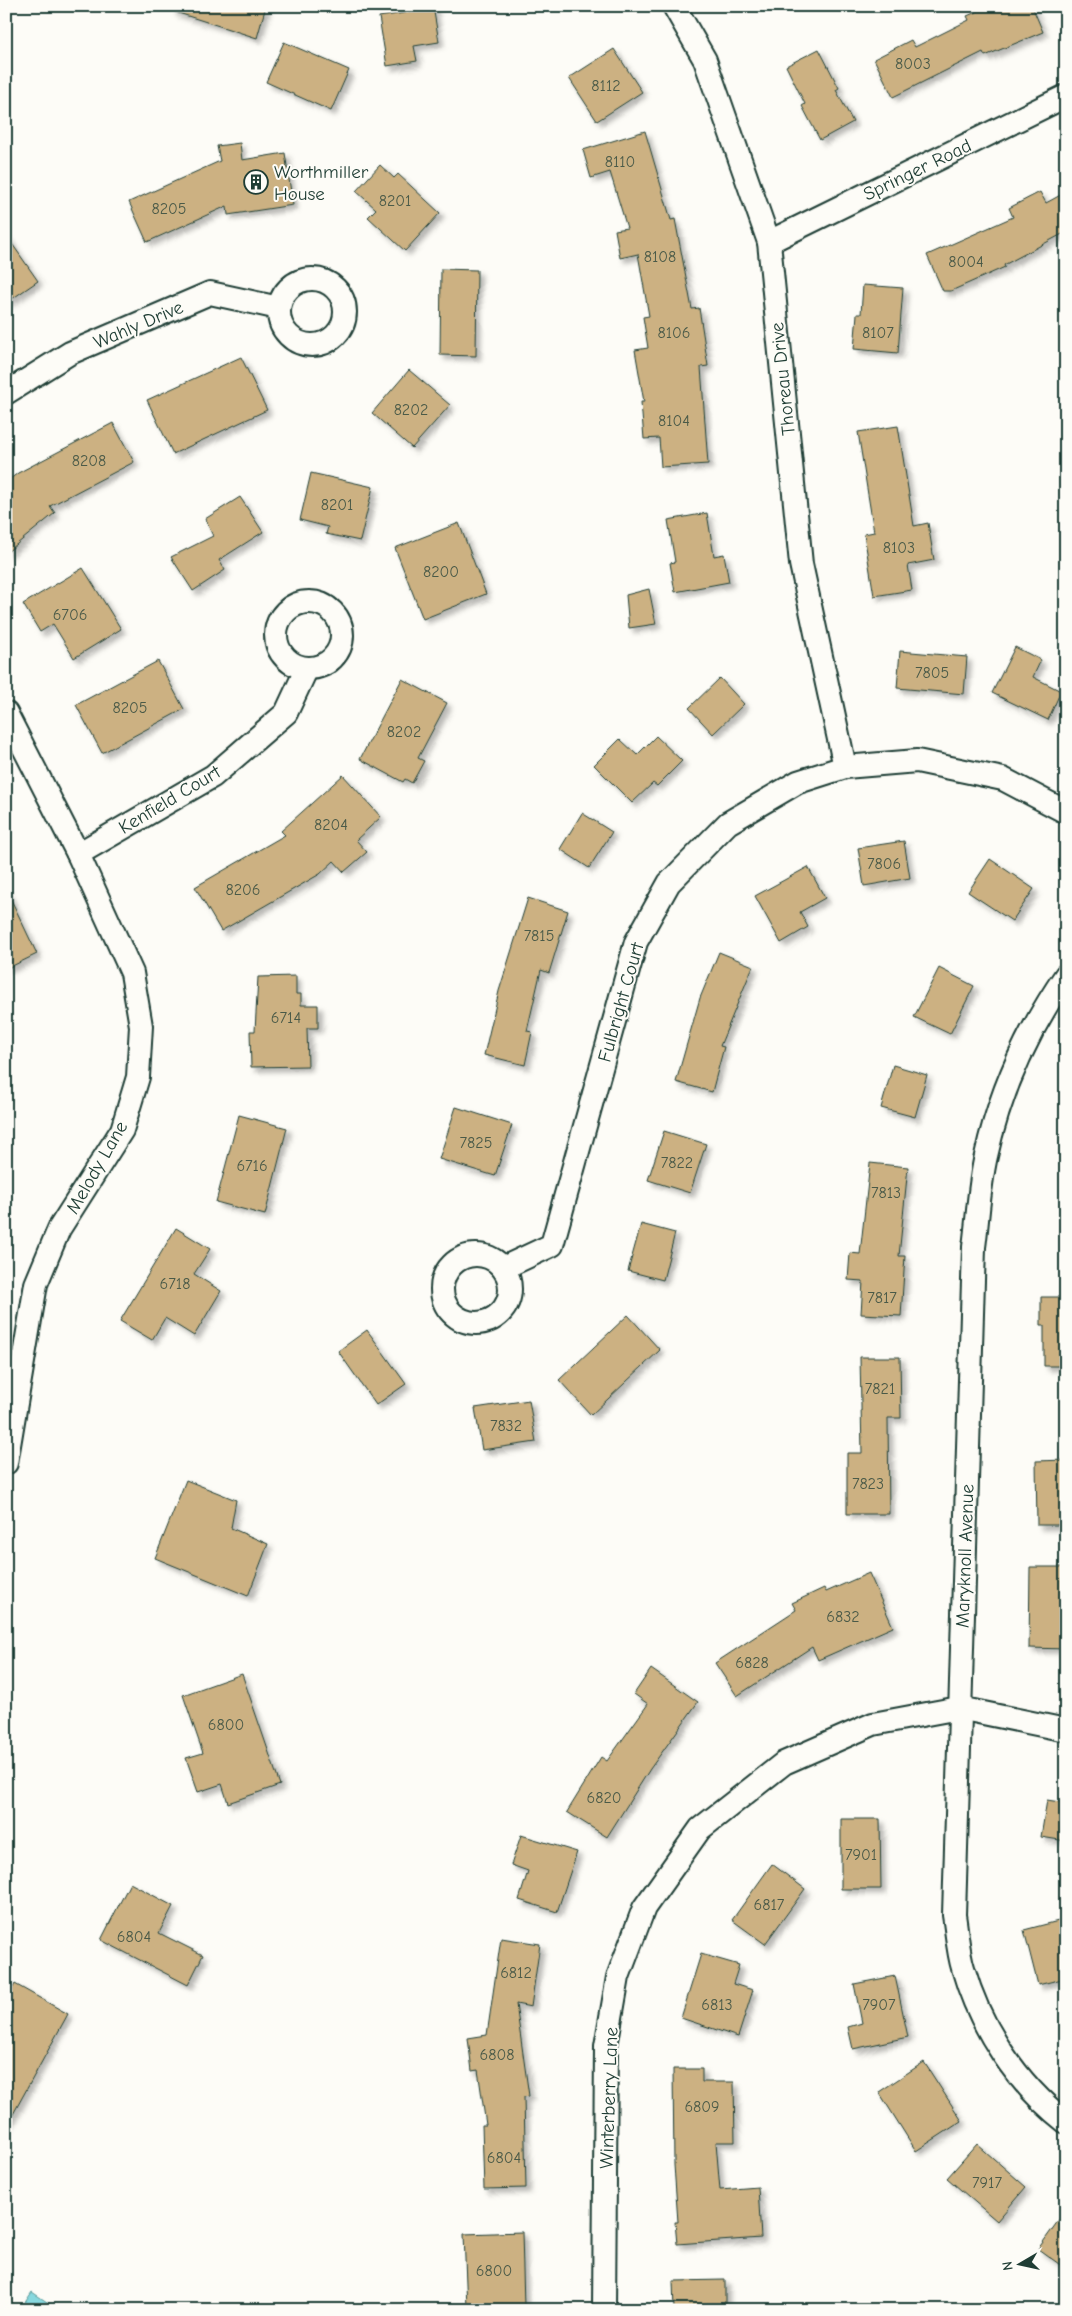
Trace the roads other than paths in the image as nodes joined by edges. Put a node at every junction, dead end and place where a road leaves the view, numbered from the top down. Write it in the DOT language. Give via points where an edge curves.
graph roads {
  1 [pos="674,6"];
  2 [pos="1066,96"];
  3 [pos="769,242"];
  4 [pos="279,308"];
  5 [pos="6,393"];
  6 [pos="307,668"];
  7 [pos="6,713"];
  8 [pos="845,767"];
  9 [pos="1066,812"];
  10 [pos="78,854"];
  11 [pos="1066,975"];
  12 [pos="504,1268"];
  13 [pos="6,1463"];
  14 [pos="960,1708"];
  15 [pos="1066,1730"];
  16 [pos="1066,2122"];
  17 [pos="604,2310"];
  1 -- 3 [label="street, Thoreau Drive" via="705,60"];
  2 -- 3 [label="street, Springer Road"];
  3 -- 8 [label="street, Thoreau Drive" via="801,564"];
  4 -- 5 [label="street, Wahly Drive" via="210,293 70,353"];
  6 -- 10 [label="street, Kenfield Court" via="286,713 213,776"];
  7 -- 10 [label="street, Melody Lane"];
  8 -- 9 [label="street, Fulbright Court" via="918,761 1003,779"];
  8 -- 12 [label="street, Fulbright Court" via="798,782 728,823 669,883 636,942 552,1245"];
  10 -- 13 [label="street, Melody Lane" via="132,973 140,1026 138,1077 122,1130 59,1229 36,1284"];
  11 -- 14 [label="street, Maryknoll Avenue" via="1043,1008 1012,1072 986,1156 974,1247"];
  14 -- 15 [label="street, Winterberry Lane"];
  14 -- 16 [label="street, Maryknoll Avenue" via="954,1915 963,1968 983,2021 1013,2069 1046,2107"];
  14 -- 17 [label="street, Winterberry Lane" via="873,1724 784,1763 700,1829 644,1908 618,1977 606,2046"];
}
